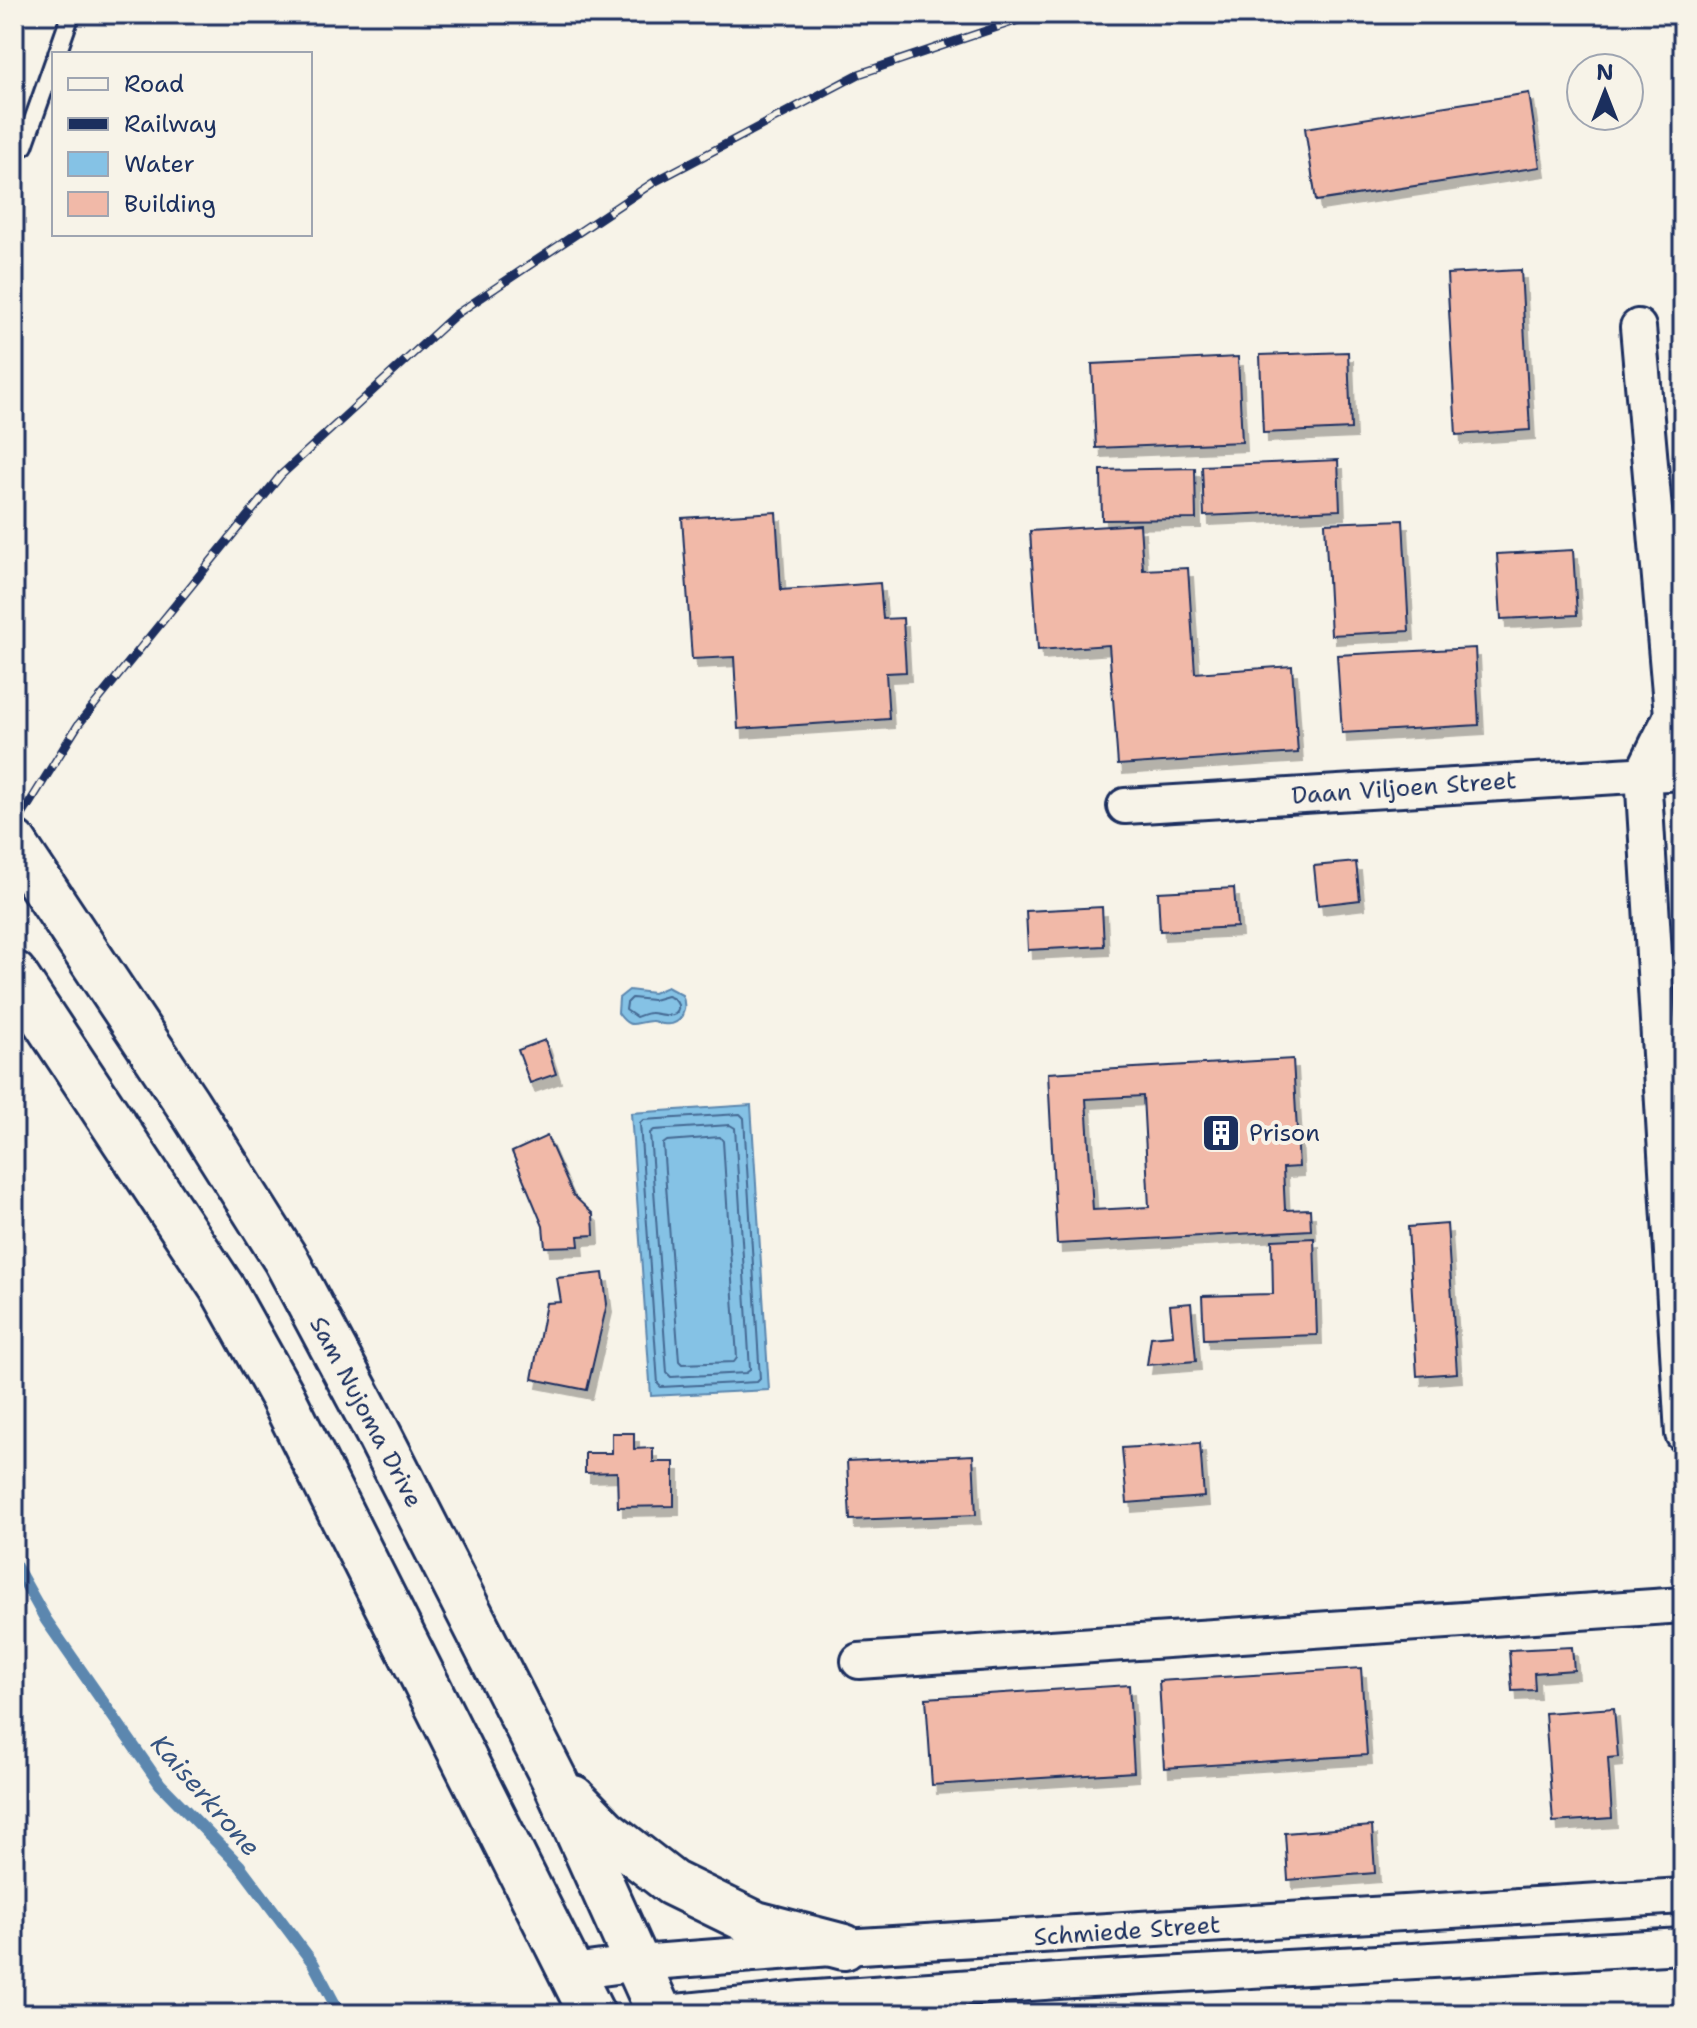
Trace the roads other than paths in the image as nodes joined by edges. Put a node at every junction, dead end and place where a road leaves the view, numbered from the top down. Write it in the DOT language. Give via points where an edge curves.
graph roads {
  1 [pos="71,14"];
  2 [pos="58,52"];
  3 [pos="52,67"];
  4 [pos="14,151"];
  5 [pos="1638,327"];
  6 [pos="1678,723"];
  7 [pos="1683,772"];
  8 [pos="1643,773"];
  9 [pos="1125,806"];
  10 [pos="14,843"];
  11 [pos="14,974"];
  12 [pos="1680,1339"];
  13 [pos="1683,1434"];
  14 [pos="1683,1605"];
  15 [pos="859,1661"];
  16 [pos="554,1779"];
  17 [pos="1683,1896"];
  18 [pos="1683,1946"];
  19 [pos="844,1947"];
  20 [pos="639,1963"];
  21 [pos="572,1972"];
  22 [pos="592,2014"];
  23 [pos="659,2014"];
  1 -- 2 [label="lane"];
  3 -- 4 [label="lane" via="24,146"];
  5 -- 6 [label="street"];
  6 -- 8 [label="street"];
  7 -- 8 [label="street, Daan Viljoen Street"];
  8 -- 9 [label="street, Daan Viljoen Street"];
  8 -- 12 [label="street"];
  10 -- 16 [label="main road, Sam Nujoma Drive" via="286,1260"];
  11 -- 21 [label="main road" via="207,1264 267,1367"];
  12 -- 13 [label="street"];
  14 -- 15 [label="street"];
  16 -- 19 [label="main road" via="605,1831 672,1883 756,1924"];
  16 -- 20 [label="main road, Sam Nujoma Drive"];
  17 -- 19 [label="street, Schmiede Street"];
  18 -- 23 [label="street, Schmiede Street" via="1073,1980"];
  19 -- 20 [label="street, Schmiede Street"];
  20 -- 21 [label="street, Schmiede Street"];
  20 -- 23 [label="main road, Sam Nujoma Drive"];
  21 -- 22 [label="main road"];
}
